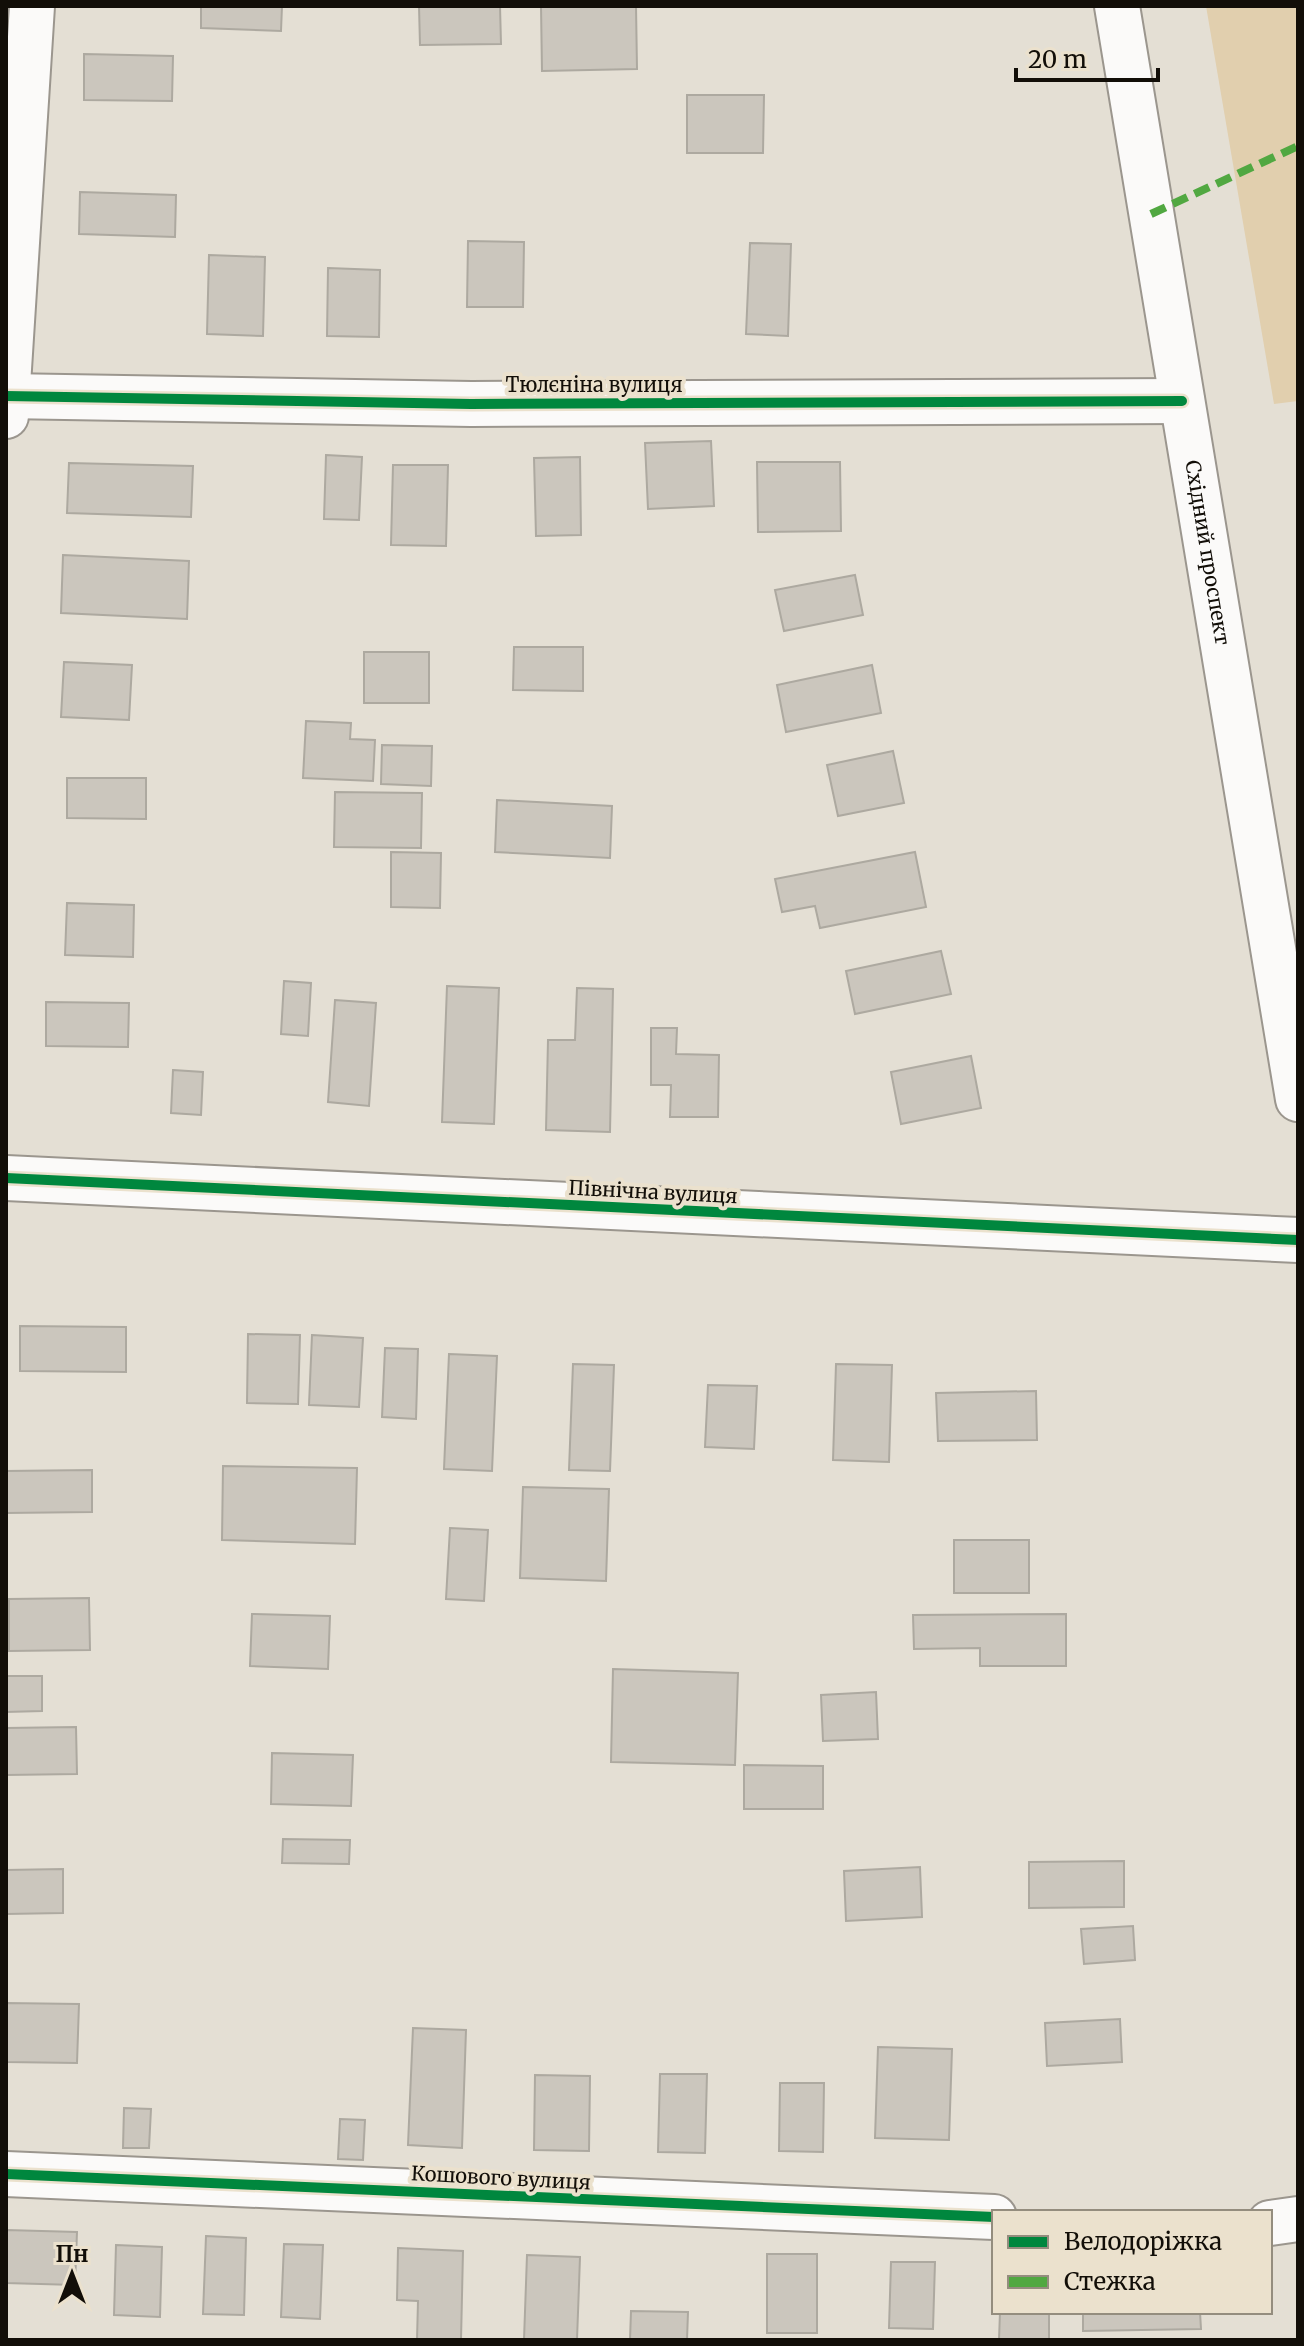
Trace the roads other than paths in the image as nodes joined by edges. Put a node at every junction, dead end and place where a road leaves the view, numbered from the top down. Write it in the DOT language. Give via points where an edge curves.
graph roads {
  1 [pos="32,6"];
  2 [pos="1117,6"];
  3 [pos="1182,401"];
  4 [pos="6,403"];
  5 [pos="1298,1099"];
  6 [pos="6,1178"];
  7 [pos="1298,1240"];
  8 [pos="6,2174"];
  9 [pos="992,2217"];
  10 [pos="1298,2219"];
  11 [pos="1272,2223"];
  1 -- 4 [label="street"];
  2 -- 3 [label="street, Східний проспект"];
  3 -- 4 [label="street, Тюлєніна вулиця"];
  3 -- 5 [label="street, Східний проспект"];
  6 -- 7 [label="street, Північна вулиця"];
  8 -- 9 [label="street, Кошового вулиця"];
  10 -- 11 [label="street"];
}
